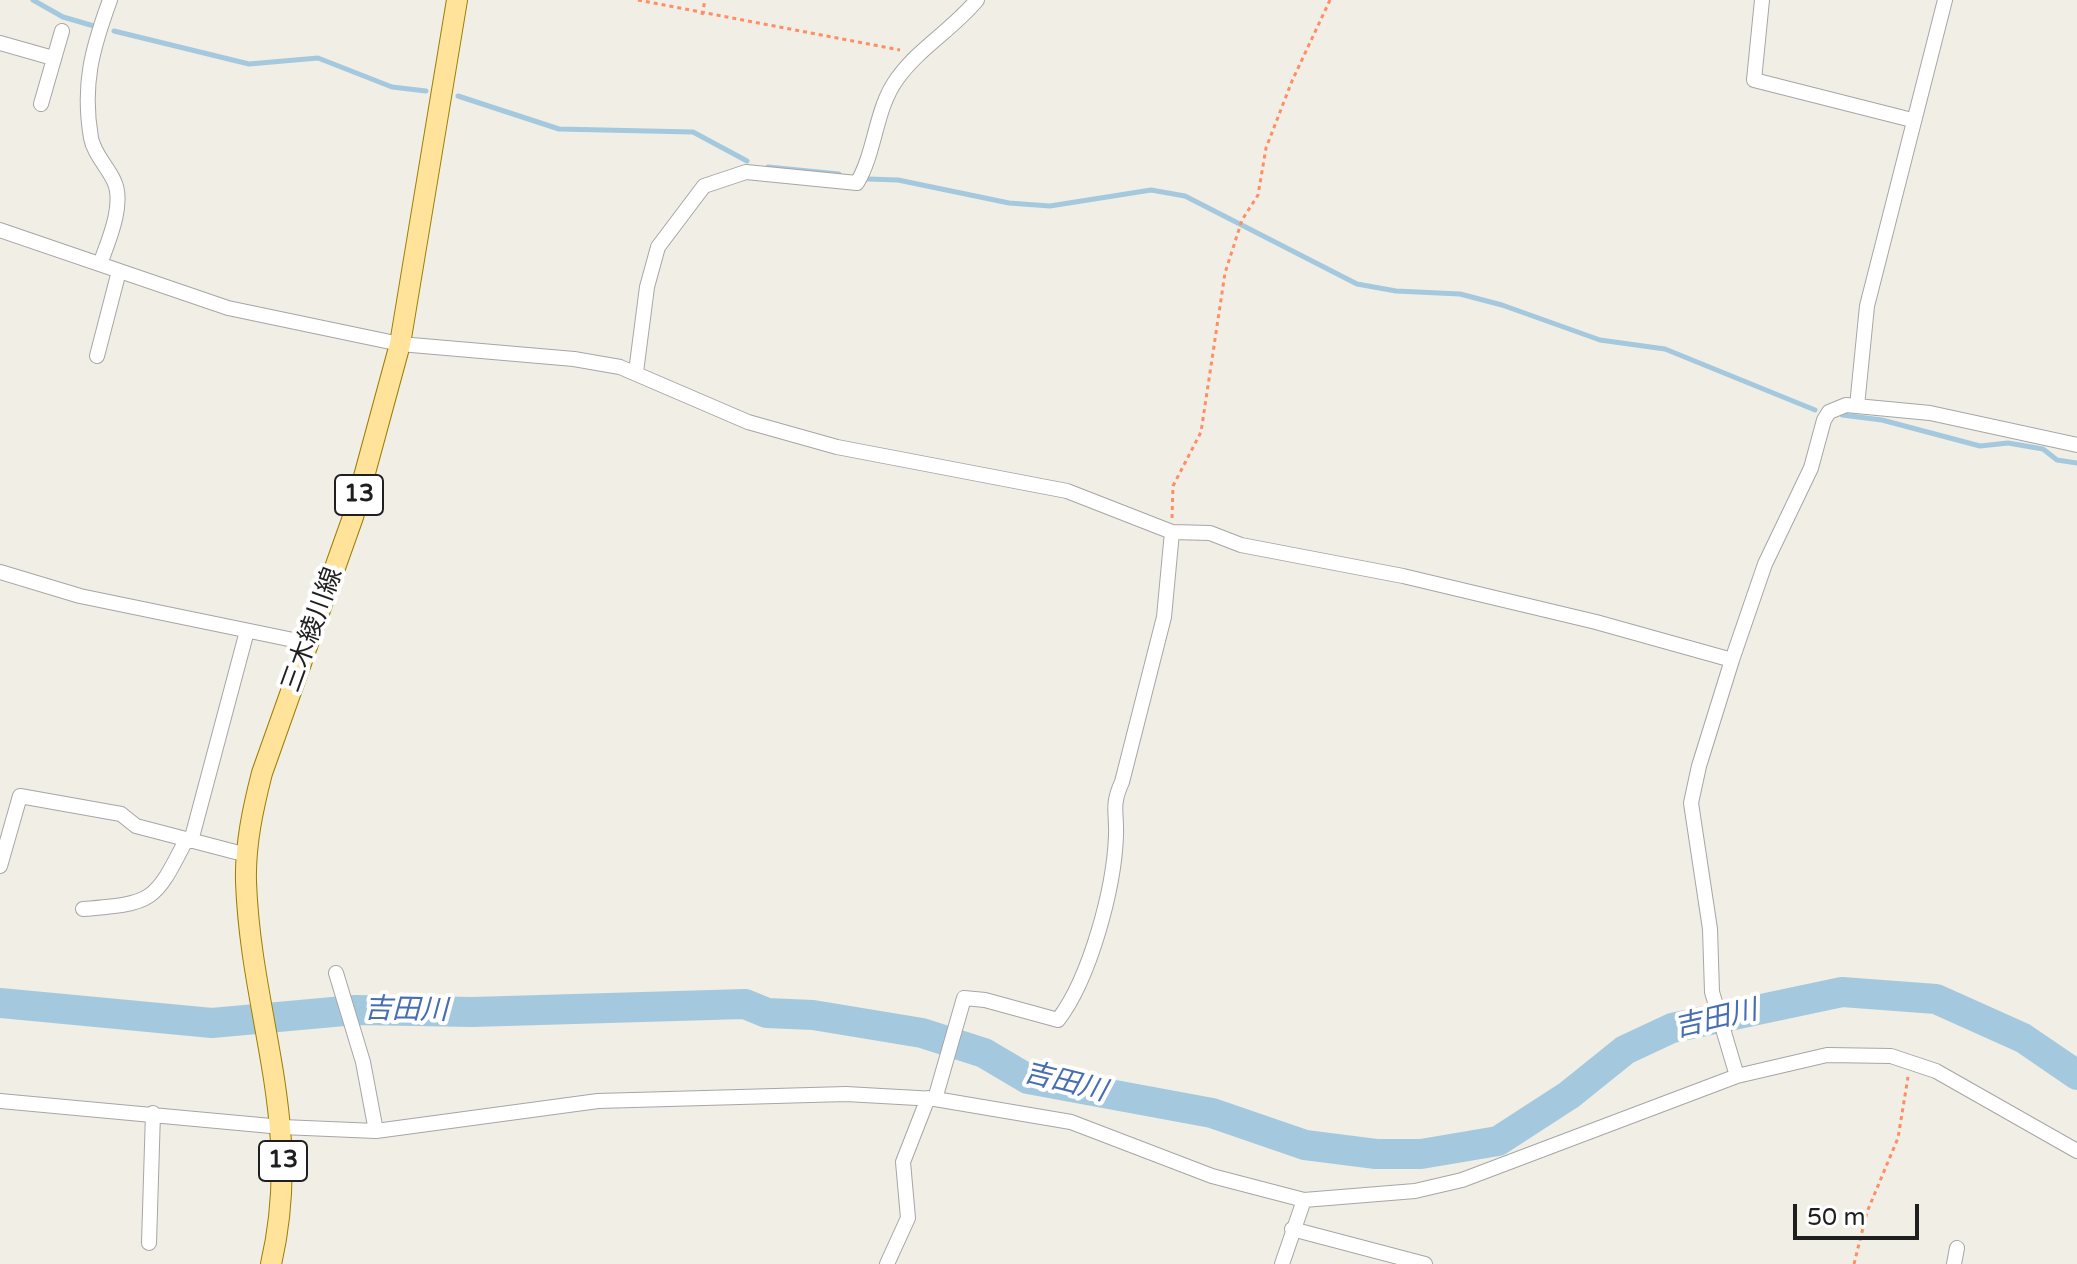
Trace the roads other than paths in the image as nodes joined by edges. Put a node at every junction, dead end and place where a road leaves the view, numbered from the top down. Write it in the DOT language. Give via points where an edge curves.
graph roads {
  1 [pos="110,0"];
  2 [pos="457,0"];
  3 [pos="977,0"];
  4 [pos="1762,0"];
  5 [pos="1945,0"];
  6 [pos="62,31"];
  7 [pos="0,43"];
  8 [pos="53,58"];
  9 [pos="41,104"];
  10 [pos="1912,120"];
  11 [pos="0,230"];
  12 [pos="100,264"];
  13 [pos="119,271"];
  14 [pos="400,344"];
  15 [pos="97,356"];
  16 [pos="636,372"];
  17 [pos="1857,406"];
  18 [pos="2077,445"];
  19 [pos="1172,532"];
  20 [pos="0,572"];
  21 [pos="247,631"];
  22 [pos="308,643"];
  23 [pos="1732,660"];
  24 [pos="188,840"];
  25 [pos="247,855"];
  26 [pos="0,866"];
  27 [pos="83,909"];
  28 [pos="339,980"];
  29 [pos="1737,1076"];
  30 [pos="932,1099"];
  31 [pos="0,1101"];
  32 [pos="153,1113"];
  33 [pos="282,1127"];
  34 [pos="376,1131"];
  35 [pos="2077,1151"];
  36 [pos="1304,1200"];
  37 [pos="1292,1229"];
  38 [pos="149,1243"];
  39 [pos="1957,1248"];
  40 [pos="271,1264"];
  41 [pos="887,1264"];
  42 [pos="1282,1264"];
  43 [pos="1425,1264"];
  44 [pos="1954,1264"];
  1 -- 12 [label="street" via="88,66 87,91 91,142 116,184 114,222"];
  2 -- 14 [label="main road, 三木綾川線 / 13"];
  3 -- 16 [label="street" via="895,81 857,183 746,172 704,186 658,247"];
  4 -- 10 [label="street" via="1754,80"];
  5 -- 10 [label="street"];
  6 -- 8 [label="street"];
  7 -- 8 [label="street"];
  8 -- 9 [label="street"];
  10 -- 17 [label="street" via="1867,306"];
  11 -- 12 [label="street"];
  12 -- 13 [label="street"];
  13 -- 14 [label="street" via="228,308"];
  13 -- 15 [label="street"];
  14 -- 16 [label="street" via="574,359"];
  14 -- 22 [label="main road, 三木綾川線 / 13" via="353,517"];
  16 -- 19 [label="street" via="748,422 837,447 1067,491"];
  17 -- 18 [label="street" via="1930,413"];
  17 -- 23 [label="street" via="1836,408 1824,420 1811,468 1765,564"];
  19 -- 23 [label="street" via="1210,533 1241,545 1403,576"];
  19 -- 30 [label="street" via="1164,617 1113,802 1116,835 1102,914 1072,1001 1058,1020 964,998 962,1018"];
  20 -- 21 [label="street" via="80,596"];
  21 -- 22 [label="street"];
  21 -- 24 [label="street"];
  22 -- 25 [label="main road, 三木綾川線 / 13" via="262,773"];
  23 -- 29 [label="street" via="1691,803 1710,929 1712,992"];
  24 -- 25 [label="street"];
  24 -- 26 [label="street" via="136,826 121,814 20,796"];
  24 -- 27 [label="street" via="164,885 147,900"];
  25 -- 33 [label="main road, 三木綾川線 / 13" via="251,942"];
  28 -- 34 [label="street"];
  29 -- 35 [label="street" via="1827,1055 1866,1053 1912,1061"];
  29 -- 36 [label="street" via="1462,1180 1415,1191"];
  30 -- 34 [label="street" via="846,1094 598,1101"];
  30 -- 36 [label="street" via="1071,1122 1212,1176"];
  30 -- 41 [label="street" via="903,1162 908,1218"];
  31 -- 32 [label="street"];
  32 -- 33 [label="street"];
  32 -- 38 [label="street"];
  33 -- 34 [label="street"];
  33 -- 40 [label="main road, 三木綾川線 / 13" via="282,1196"];
  36 -- 37 [label="street"];
  37 -- 42 [label="street"];
  37 -- 43 [label="street"];
  39 -- 44 [label="street"];
}
